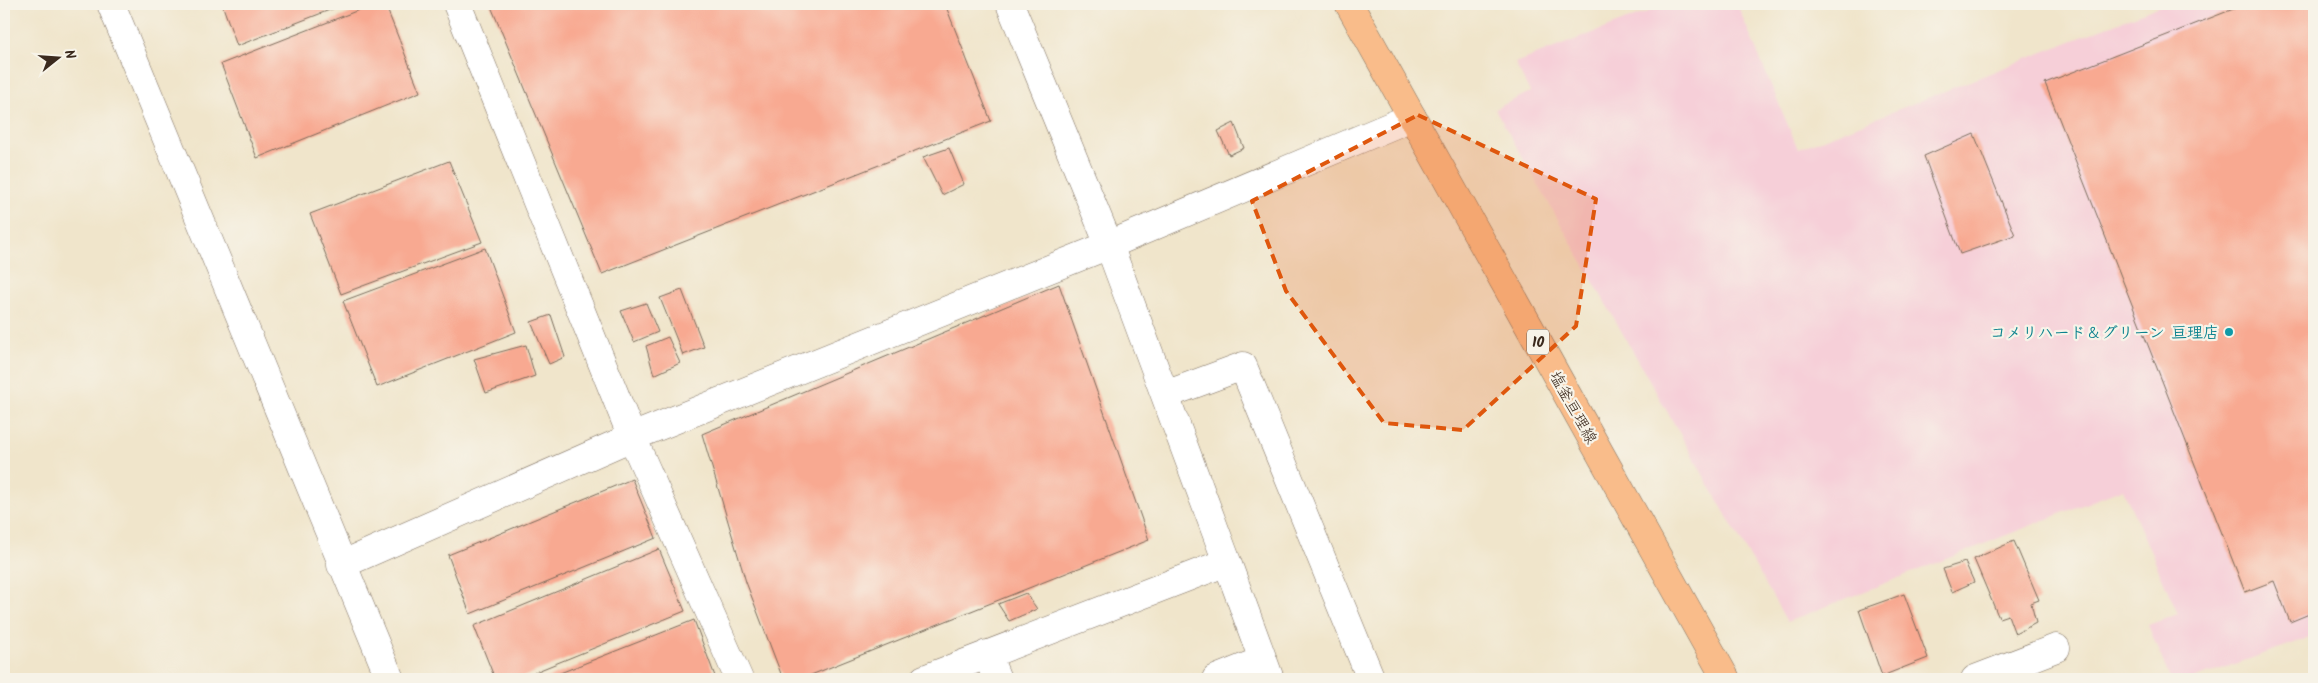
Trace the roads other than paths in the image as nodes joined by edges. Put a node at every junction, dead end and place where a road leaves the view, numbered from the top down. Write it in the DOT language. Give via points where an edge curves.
graph roads {
  1 [pos="111,4"];
  2 [pos="456,4"];
  3 [pos="1010,4"];
  4 [pos="1350,4"];
  5 [pos="1412,117"];
  6 [pos="1109,245"];
  7 [pos="1165,395"];
  8 [pos="632,437"];
  9 [pos="1227,562"];
  10 [pos="341,565"];
  11 [pos="2056,648"];
  12 [pos="987,654"];
  13 [pos="1266,670"];
  14 [pos="390,679"];
  15 [pos="740,679"];
  16 [pos="924,679"];
  17 [pos="997,679"];
  18 [pos="1216,679"];
  19 [pos="1371,679"];
  20 [pos="1726,679"];
  21 [pos="1975,679"];
  1 -- 10 [label="street"];
  2 -- 8 [label="street"];
  3 -- 6 [label="street"];
  4 -- 5 [label="main road, 塩釜亘理線 / 10"];
  5 -- 6 [label="street"];
  5 -- 20 [label="main road, 塩釜亘理線 / 10"];
  6 -- 7 [label="street"];
  6 -- 8 [label="street"];
  7 -- 9 [label="street"];
  7 -- 19 [label="street" via="1243,366"];
  8 -- 10 [label="street"];
  8 -- 15 [label="street"];
  9 -- 12 [label="street"];
  9 -- 13 [label="street"];
  10 -- 14 [label="street"];
  11 -- 21 [label="street"];
  12 -- 16 [label="street"];
  12 -- 17 [label="street"];
  13 -- 18 [label="street"];
}
